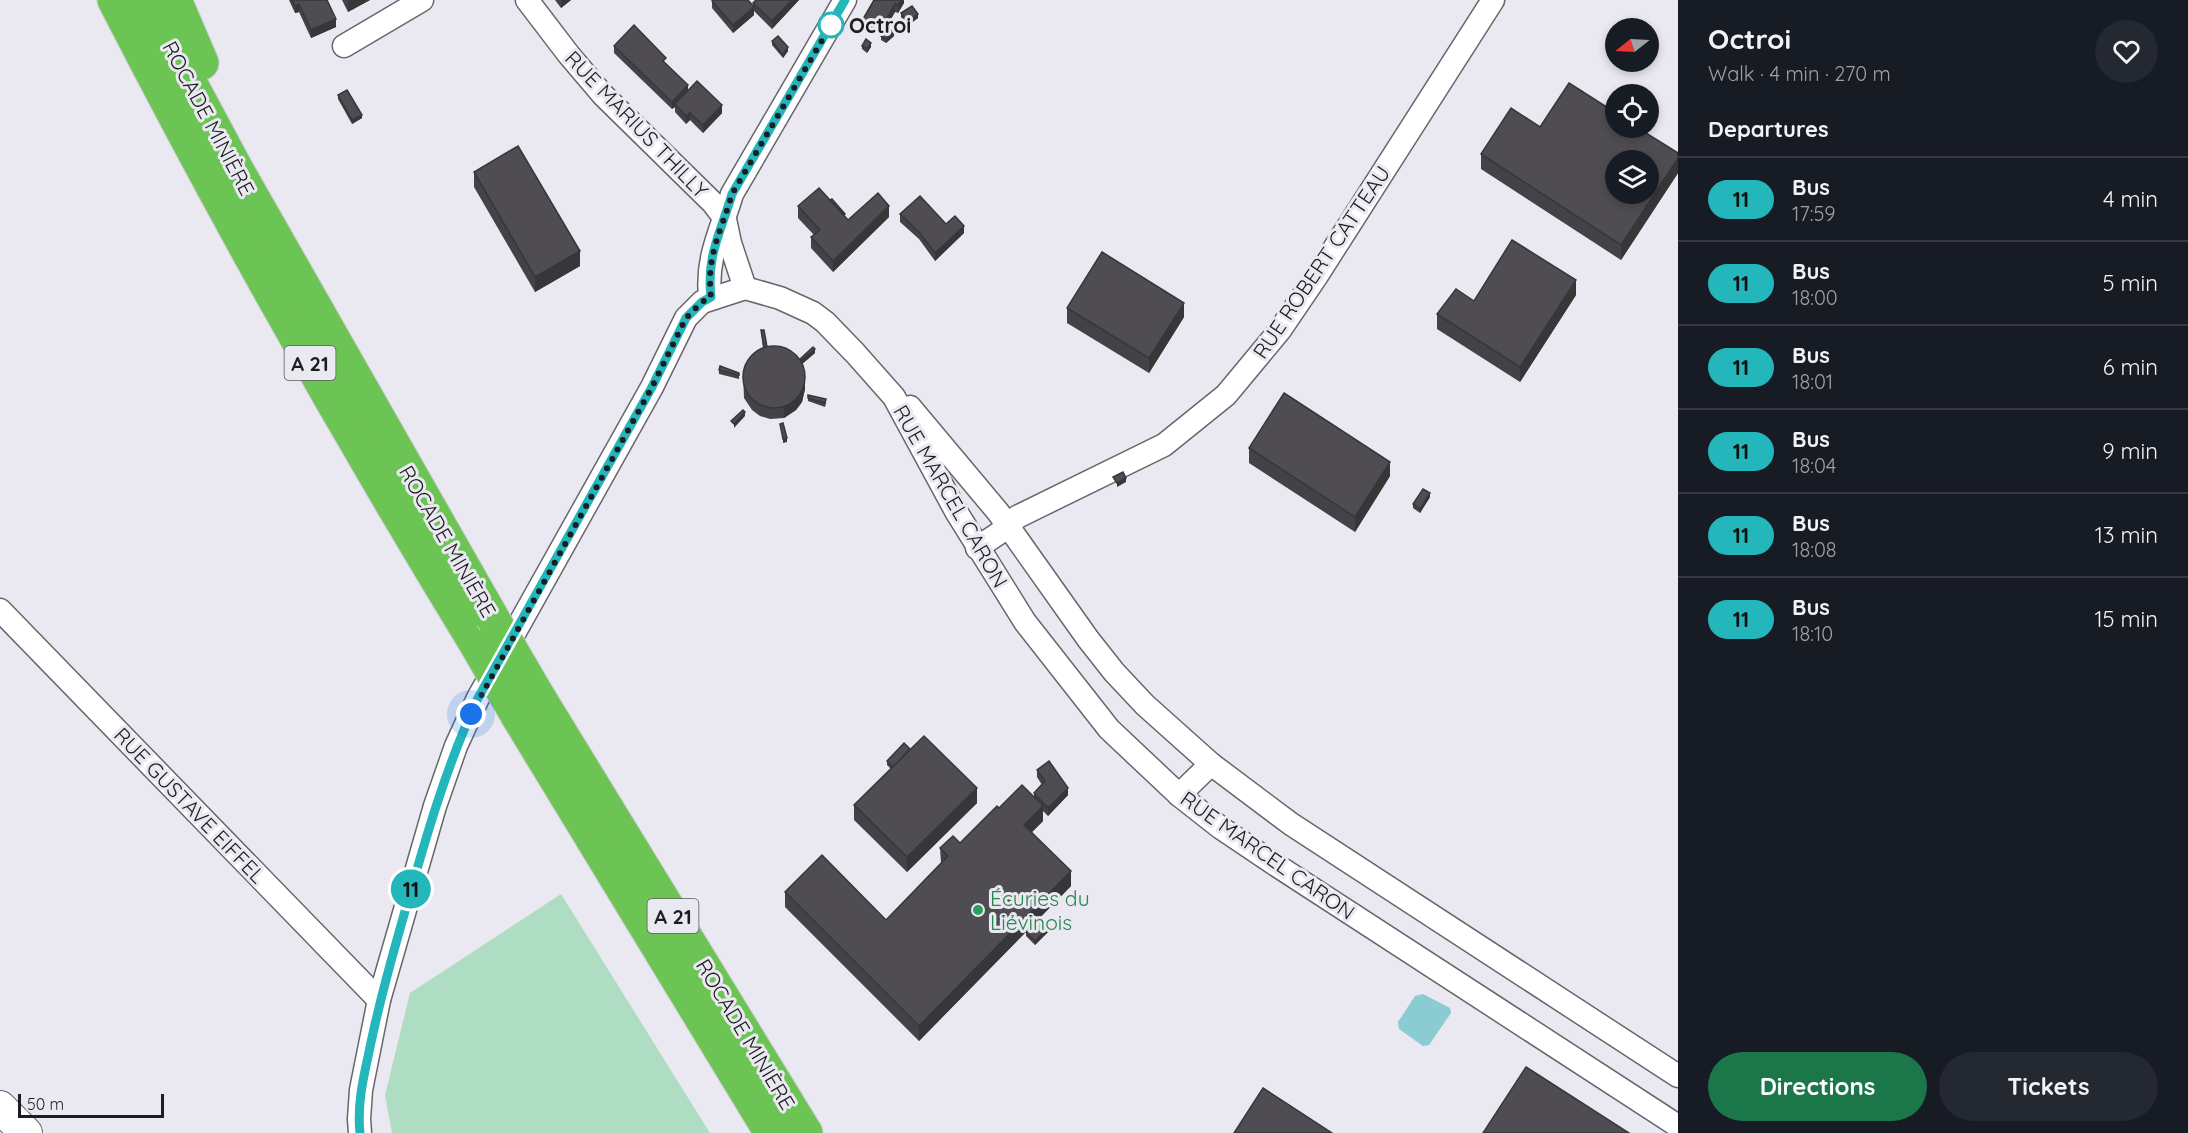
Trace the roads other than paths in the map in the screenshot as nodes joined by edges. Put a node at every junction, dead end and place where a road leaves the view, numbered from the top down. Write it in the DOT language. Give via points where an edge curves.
graph roads {
  1 [pos="100,0"];
  2 [pos="114,0"];
  3 [pos="146,0"];
  4 [pos="175,0"];
  5 [pos="422,0"];
  6 [pos="527,0"];
  7 [pos="845,0"];
  8 [pos="1493,0"];
  9 [pos="344,46"];
  10 [pos="174,117"];
  11 [pos="236,168"];
  12 [pos="725,219"];
  13 [pos="745,288"];
  14 [pos="711,297"];
  15 [pos="894,398"];
  16 [pos="1008,527"];
  17 [pos="977,548"];
  18 [pos="0,610"];
  19 [pos="529,708"];
  20 [pos="1211,764"];
  21 [pos="1179,795"];
  22 [pos="379,1000"];
  23 [pos="1678,1076"];
  24 [pos="0,1107"];
  25 [pos="1678,1126"];
  26 [pos="26,1133"];
  27 [pos="360,1133"];
  28 [pos="771,1133"];
  29 [pos="806,1133"];
  1 -- 10 [label="highway"];
  2 -- 10 [label="highway, ROCADE MINIÈRE / A 21"];
  3 -- 11 [label="highway, ROCADE MINIÈRE / A 21"];
  4 -- 11 [label="highway" via="237,137"];
  5 -- 9 [label="street"];
  6 -- 12 [label="street, RUE MARIUS THILLY" via="603,94 703,192"];
  7 -- 12 [label="street" via="732,194"];
  8 -- 16 [label="street, RUE ROBERT CATTEAU" via="1316,277 1280,330 1226,395 1164,445 1017,517"];
  10 -- 19 [label="highway, ROCADE MINIÈRE / A 21, bridge" via="294,335 477,646"];
  11 -- 19 [label="highway, ROCADE MINIÈRE / A 21, bridge" via="492,617"];
  12 -- 13 [label="street"];
  12 -- 14 [label="street" via="713,247 708,278"];
  13 -- 14 [label="street"];
  13 -- 15 [label="street, RUE MARCEL CARON" via="780,298 819,317"];
  14 -- 22 [label="street" via="686,318 652,387 478,698 435,806"];
  15 -- 16 [label="street, RUE MARCEL CARON" via="904,401 974,481"];
  15 -- 17 [label="street, RUE MARCEL CARON"];
  16 -- 17 [label="street, RUE ROBERT CATTEAU"];
  16 -- 20 [label="street, RUE MARCEL CARON" via="1114,672"];
  17 -- 21 [label="street, RUE MARCEL CARON" via="1025,622 1109,729"];
  18 -- 22 [label="street, RUE GUSTAVE EIFFEL"];
  19 -- 28 [label="highway, ROCADE MINIÈRE / A 21"];
  19 -- 29 [label="highway, ROCADE MINIÈRE / A 21"];
  20 -- 21 [label="street"];
  20 -- 23 [label="street, RUE MARCEL CARON" via="1291,824"];
  21 -- 25 [label="street, RUE MARCEL CARON" via="1260,854"];
  22 -- 27 [label="street" via="361,1090"];
  24 -- 26 [label="main road"];
}
